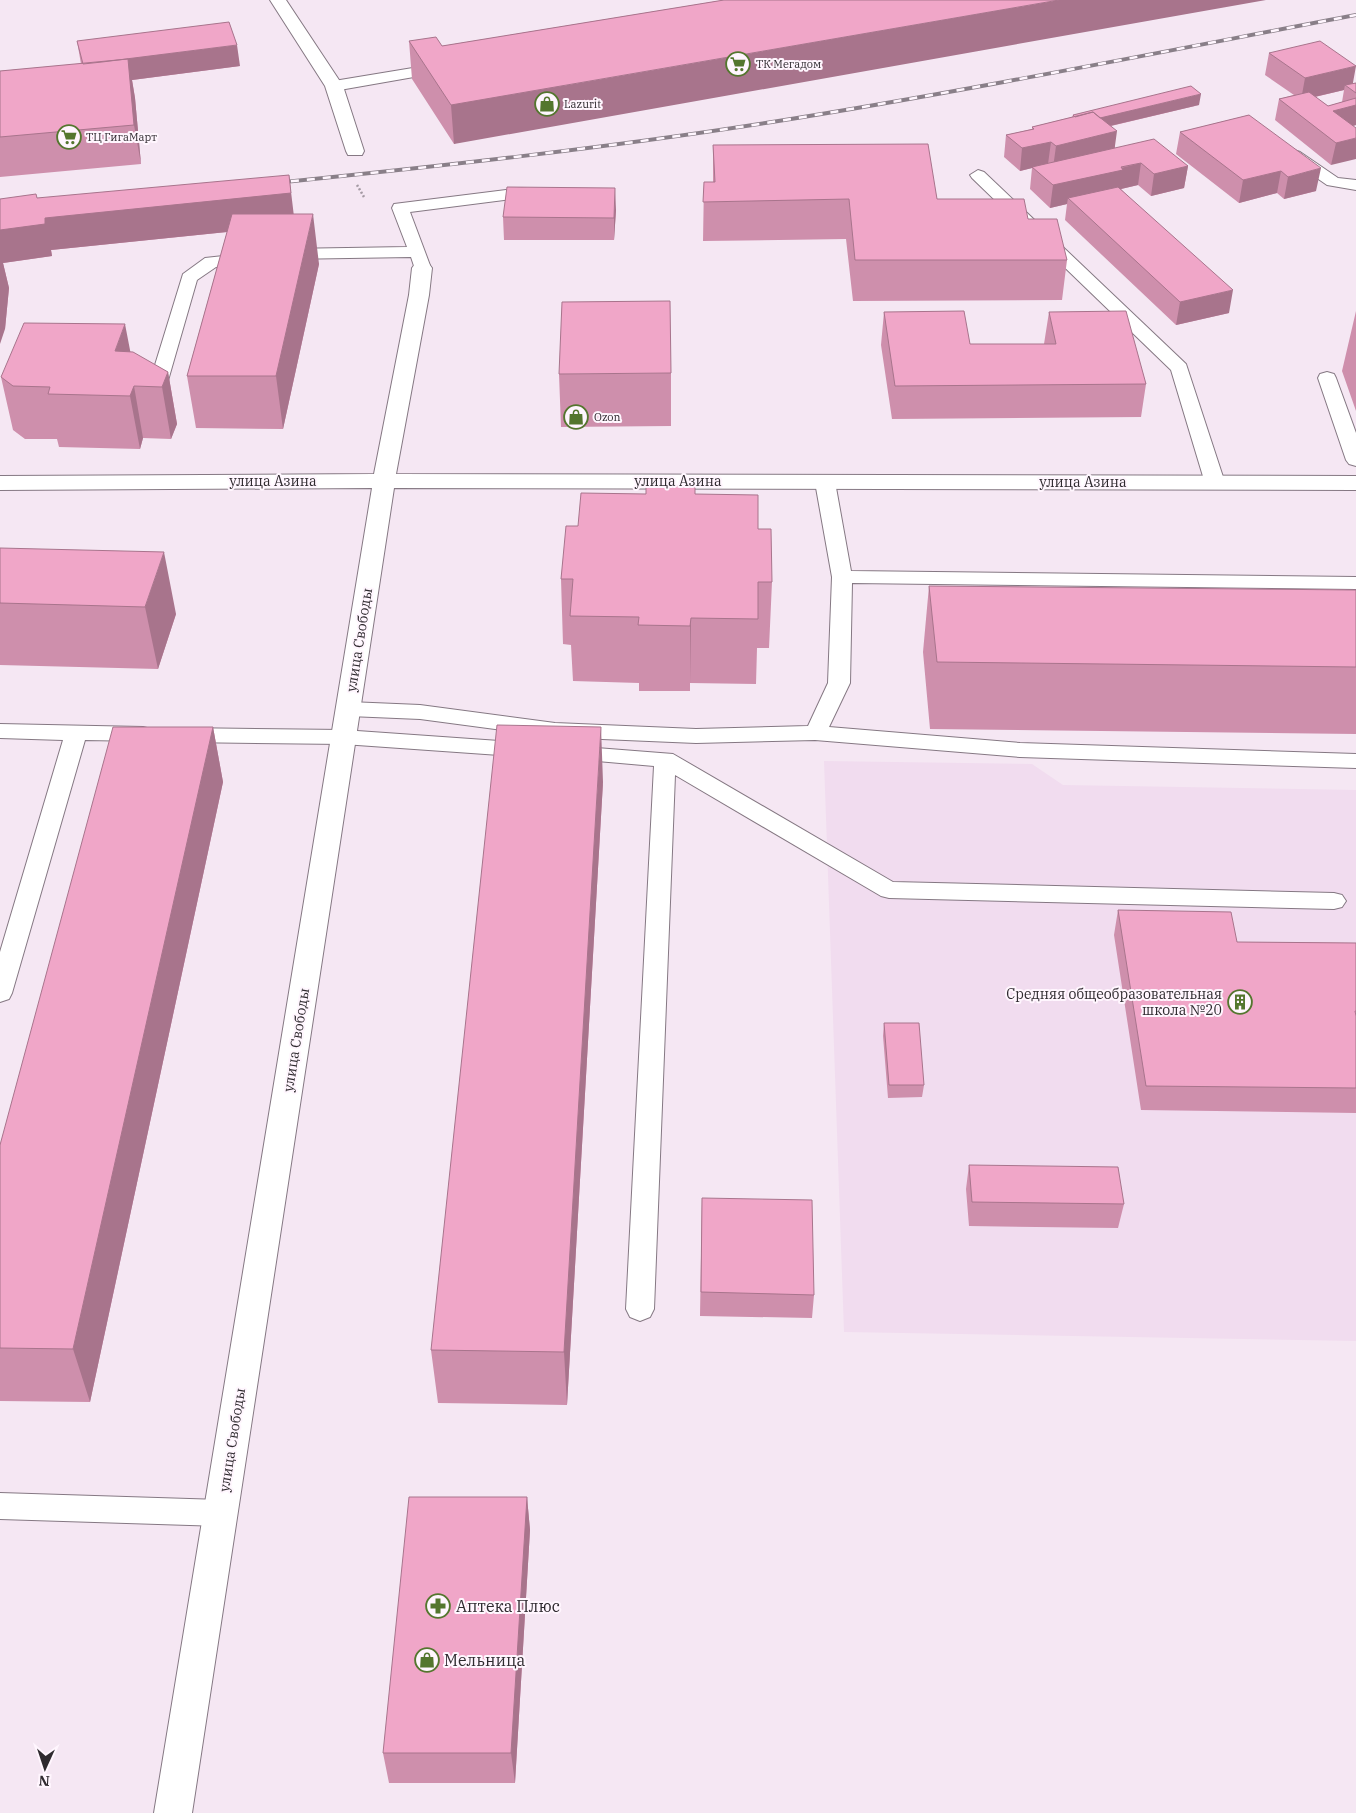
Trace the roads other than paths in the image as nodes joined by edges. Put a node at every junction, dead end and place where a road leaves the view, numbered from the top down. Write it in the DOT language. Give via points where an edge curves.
graph roads {
  1 [pos="278,0"];
  2 [pos="462,65"];
  3 [pos="334,86"];
  4 [pos="1284,149"];
  5 [pos="355,151"];
  6 [pos="978,175"];
  7 [pos="1356,185"];
  8 [pos="522,193"];
  9 [pos="420,260"];
  10 [pos="1327,378"];
  11 [pos="156,391"];
  12 [pos="1356,460"];
  13 [pos="384,481"];
  14 [pos="825,482"];
  15 [pos="0,483"];
  16 [pos="1215,483"];
  17 [pos="1356,483"];
  18 [pos="842,576"];
  19 [pos="1356,583"];
  20 [pos="349,709"];
  21 [pos="0,731"];
  22 [pos="76,733"];
  23 [pos="815,733"];
  24 [pos="343,738"];
  25 [pos="665,759"];
  26 [pos="1356,761"];
  27 [pos="1334,901"];
  28 [pos="0,993"];
  29 [pos="640,1309"];
  30 [pos="0,1506"];
  31 [pos="221,1513"];
  32 [pos="173,1813"];
  1 -- 3 [label="street"];
  2 -- 3 [label="lane"];
  3 -- 5 [label="street"];
  4 -- 7 [label="lane" via="1333,182"];
  6 -- 16 [label="lane" via="1180,368"];
  8 -- 9 [label="lane" via="400,208"];
  9 -- 11 [label="lane" via="287,254 211,262 189,278"];
  9 -- 13 [label="street, улица Свободы" via="420,295"];
  10 -- 12 [label="lane"];
  13 -- 14 [label="street, улица Азина"];
  13 -- 15 [label="street, улица Азина"];
  13 -- 20 [label="street, улица Свободы"];
  14 -- 16 [label="street, улица Азина"];
  14 -- 18 [label="lane"];
  16 -- 17 [label="street, улица Азина"];
  18 -- 19 [label="lane"];
  18 -- 23 [label="lane" via="839,684"];
  20 -- 23 [label="lane" via="420,712 555,730 696,736"];
  20 -- 24 [label="street, улица Свободы"];
  21 -- 22 [label="lane"];
  22 -- 24 [label="lane"];
  22 -- 28 [label="lane"];
  23 -- 26 [label="lane" via="1020,750"];
  24 -- 25 [label="lane"];
  24 -- 31 [label="street, улица Свободы"];
  25 -- 27 [label="lane" via="889,890"];
  25 -- 29 [label="lane"];
  30 -- 31 [label="lane"];
  31 -- 32 [label="street, улица Свободы"];
}
